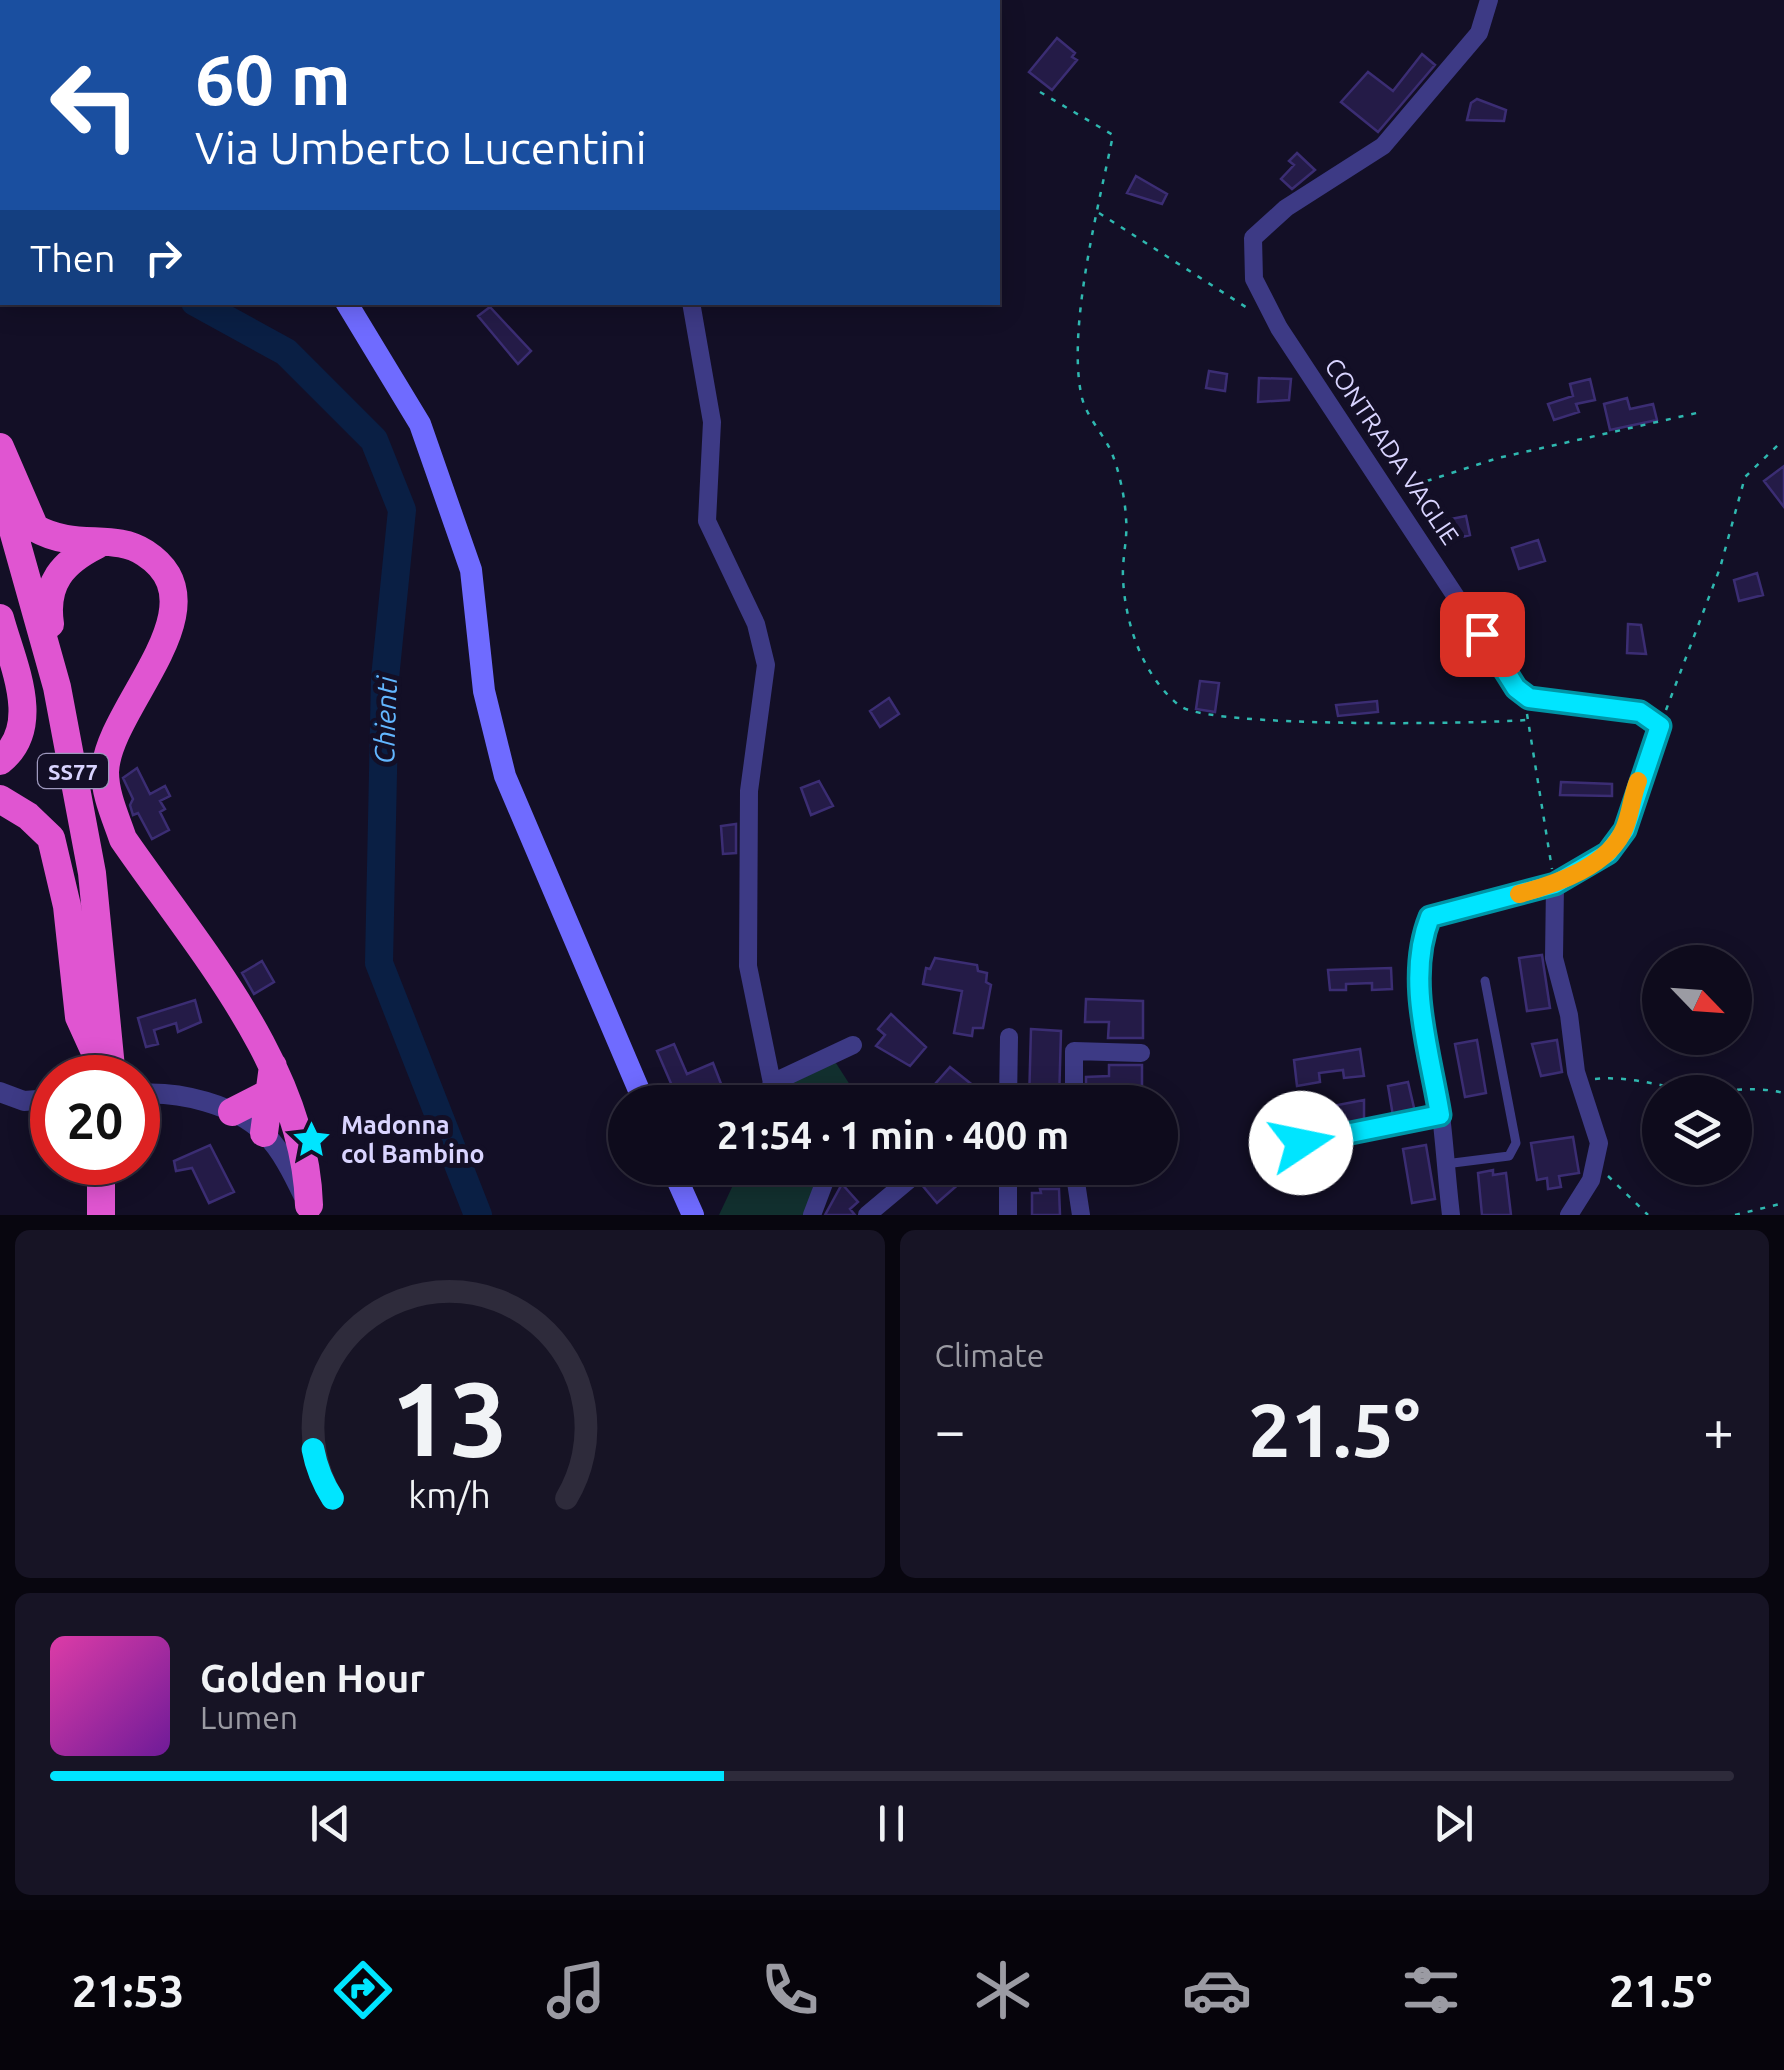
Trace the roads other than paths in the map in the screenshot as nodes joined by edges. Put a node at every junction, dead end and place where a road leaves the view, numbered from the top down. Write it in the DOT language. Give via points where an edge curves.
graph roads {
  1 [pos="1489,0"];
  2 [pos="348,305"];
  3 [pos="692,305"];
  4 [pos="0,448"];
  5 [pos="0,487"];
  6 [pos="0,534"];
  7 [pos="103,542"];
  8 [pos="0,618"];
  9 [pos="0,761"];
  10 [pos="0,799"];
  11 [pos="1555,884"];
  12 [pos="1484,981"];
  13 [pos="105,994"];
  14 [pos="1009,1036"];
  15 [pos="853,1045"];
  16 [pos="1141,1052"];
  17 [pos="99,1055"];
  18 [pos="104,1055"];
  19 [pos="106,1055"];
  20 [pos="772,1083"];
  21 [pos="637,1085"];
  22 [pos="1008,1085"];
  23 [pos="1074,1085"];
  24 [pos="277,1089"];
  25 [pos="0,1092"];
  26 [pos="160,1096"];
  27 [pos="30,1101"];
  28 [pos="232,1112"];
  29 [pos="1440,1115"];
  30 [pos="264,1133"];
  31 [pos="1301,1143"];
  32 [pos="1446,1164"];
  33 [pos="101,1185"];
  34 [pos="113,1185"];
  35 [pos="684,1185"];
  36 [pos="823,1185"];
  37 [pos="903,1185"];
  38 [pos="1007,1185"];
  39 [pos="1077,1185"];
  40 [pos="310,1210"];
  41 [pos="101,1215"];
  42 [pos="114,1215"];
  43 [pos="693,1215"];
  44 [pos="812,1215"];
  45 [pos="868,1215"];
  46 [pos="1008,1215"];
  47 [pos="1081,1215"];
  48 [pos="1451,1215"];
  49 [pos="1569,1215"];
  1 -- 11 [label="street, CONTRADA VAGLIE" via="1479,33 1383,146 1286,208 1253,238 1254,280 1516,688 1529,698 1640,712 1660,726 1625,830 1608,853"];
  2 -- 21 [label="main road" via="420,424 471,570 484,691 505,776"];
  3 -- 20 [label="street" via="712,422 707,521 756,624 766,665 750,790 747,928 748,966"];
  4 -- 7 [label="highway" via="35,528 71,543"];
  5 -- 13 [label="highway, SS77" via="57,687 92,873"];
  6 -- 18 [label="highway, SS77" via="49,711"];
  7 -- 13 [label="highway" via="58,571 49,618 104,872 112,945"];
  7 -- 24 [label="highway" via="146,553 162,570 174,604 164,644 114,737 105,772 111,804 123,839"];
  8 -- 9 [label="highway" via="26,717"];
  10 -- 17 [label="highway" via="51,838 67,906 79,1017"];
  11 -- 29 [label="street" via="1430,917 1419,944 1420,995"];
  11 -- 49 [label="street" via="1554,958 1599,1143 1598,1162"];
  12 -- 32 [label="lane" via="1516,1143 1508,1156"];
  13 -- 19 [label="highway, SS77"];
  14 -- 22 [label="street"];
  15 -- 20 [label="street"];
  16 -- 23 [label="street" via="1074,1051"];
  24 -- 28 [label="highway"];
  24 -- 30 [label="highway"];
  24 -- 40 [label="highway" via="308,1168"];
  25 -- 27 [label="street"];
  26 -- 28 [label="street" via="194,1098"];
  28 -- 30 [label="street"];
  29 -- 31 [label="lane"];
  29 -- 32 [label="street"];
  30 -- 40 [label="street"];
  32 -- 48 [label="street"];
  33 -- 41 [label="highway"];
  34 -- 42 [label="highway"];
  35 -- 43 [label="main road"];
  36 -- 44 [label="street"];
  37 -- 45 [label="street"];
  38 -- 46 [label="street"];
  39 -- 47 [label="street"];
}
